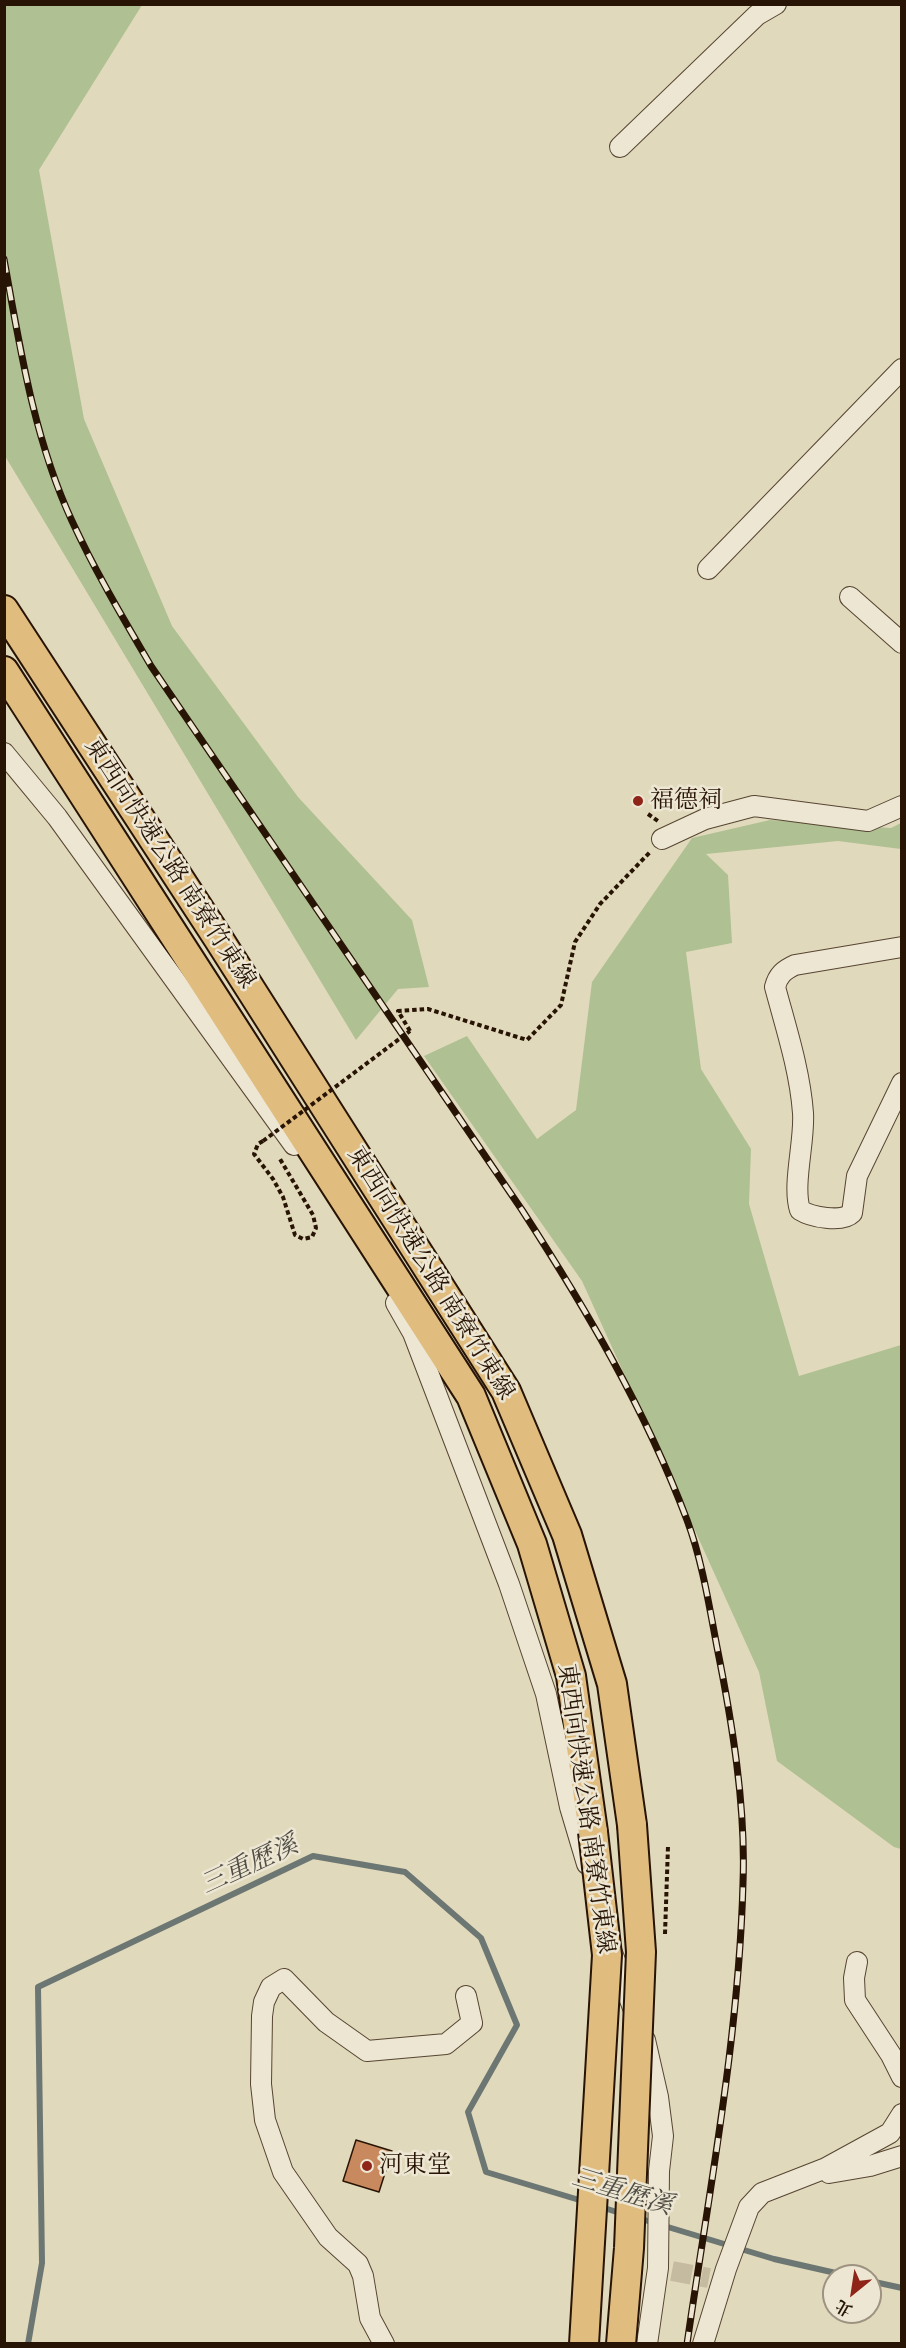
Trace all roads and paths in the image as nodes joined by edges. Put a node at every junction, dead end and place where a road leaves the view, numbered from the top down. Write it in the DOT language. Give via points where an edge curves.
graph roads {
  1 [pos="776,4"];
  2 [pos="620,147"];
  3 [pos="902,369"];
  4 [pos="708,569"];
  5 [pos="850,597"];
  6 [pos="4,610"];
  7 [pos="902,643"];
  8 [pos="4,671"];
  9 [pos="4,753"];
  10 [pos="902,807"];
  11 [pos="662,840"];
  12 [pos="902,947"];
  13 [pos="902,1083"];
  14 [pos="262,1132"];
  15 [pos="273,1147"];
  16 [pos="278,1156"];
  17 [pos="857,1962"];
  18 [pos="466,1996"];
  19 [pos="902,2077"];
  20 [pos="902,2114"];
  21 [pos="902,2156"];
  22 [pos="800,2178"];
  23 [pos="384,2343"];
  24 [pos="584,2343"];
  25 [pos="621,2343"];
  26 [pos="647,2343"];
  27 [pos="703,2343"];
  1 -- 2 [label="lane" via="757,15"];
  3 -- 4 [label="lane"];
  5 -- 7 [label="lane"];
  6 -- 25 [label="highway, 東西向快速公路 南寮竹東線, bridge" via="506,1391 567,1534 612,1684 632,1826 641,1952 629,2248"];
  8 -- 24 [label="highway, 東西向快速公路 南寮竹東線, bridge" via="471,1396 532,1544 571,1676 607,1955"];
  9 -- 26 [label="lane" via="57,817 307,1163 370,1257 413,1333 509,1584 546,1694 570,1807 611,1950 644,2037 658,2097 663,2136 659,2170 663,2264"];
  10 -- 11 [label="lane" via="868,821 754,806 705,819"];
  11 -- 16 [label="path, bridge" via="600,904 575,942 561,1005 526,1040 428,1009 398,1011 410,1031 258,1144 254,1154 273,1179 295,1235 303,1239 312,1237 316,1228 313,1215"];
  12 -- 13 [label="lane" via="795,965 777,980 775,987 804,1114 801,1210 836,1218 852,1213 857,1176"];
  14 -- 15 [label="path"];
  17 -- 19 [label="lane" via="855,2000"];
  18 -- 23 [label="lane" via="472,2023 446,2044 367,2051 326,2022 284,1979 271,1987 264,2002 265,2121 283,2172 328,2237 357,2264 363,2276 370,2318"];
  20 -- 22 [label="lane" via="890,2133"];
  21 -- 22 [label="lane" via="870,2166"];
  22 -- 27 [label="lane" via="762,2193 749,2207 719,2276"];
}
